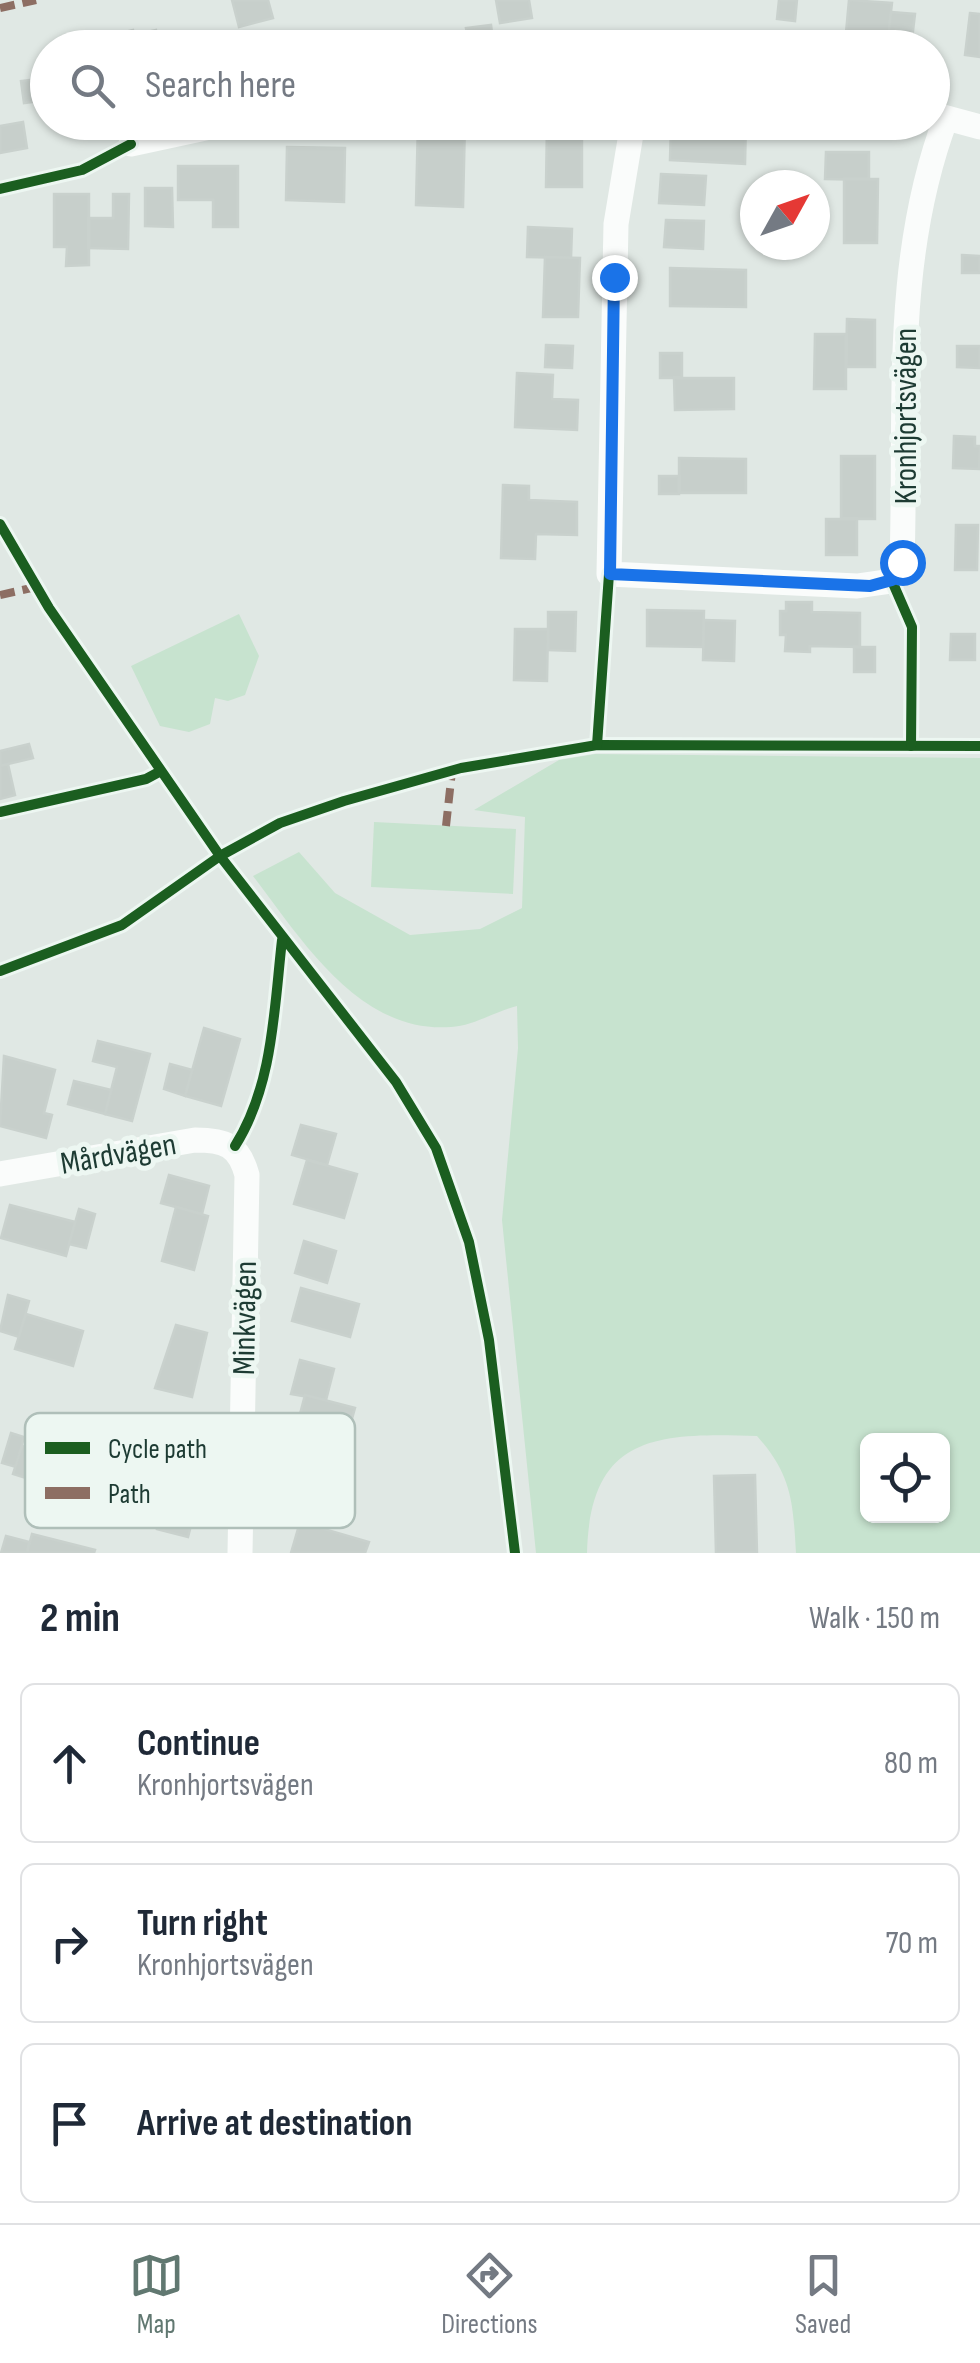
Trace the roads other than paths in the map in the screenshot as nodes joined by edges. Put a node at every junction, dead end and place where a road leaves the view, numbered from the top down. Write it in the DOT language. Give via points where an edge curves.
graph roads {
  1 [pos="950,119"];
  2 [pos="980,127"];
  3 [pos="150,140"];
  4 [pos="630,140"];
  5 [pos="933,140"];
  6 [pos="131,144"];
  7 [pos="234,1146"];
  8 [pos="0,1174"];
  9 [pos="243,1413"];
  10 [pos="240,1528"];
  11 [pos="240,1553"];
  1 -- 2 [label="street"];
  3 -- 6 [label="street"];
  4 -- 5 [label="street, Kronhjortsvägen" via="616,224 610,574 857,586 892,580 902,562 909,258"];
  7 -- 8 [label="street, Mårdvägen" via="195,1140"];
  7 -- 9 [label="street, Minkvägen" via="247,1175"];
  10 -- 11 [label="street, Minkvägen"];
}
